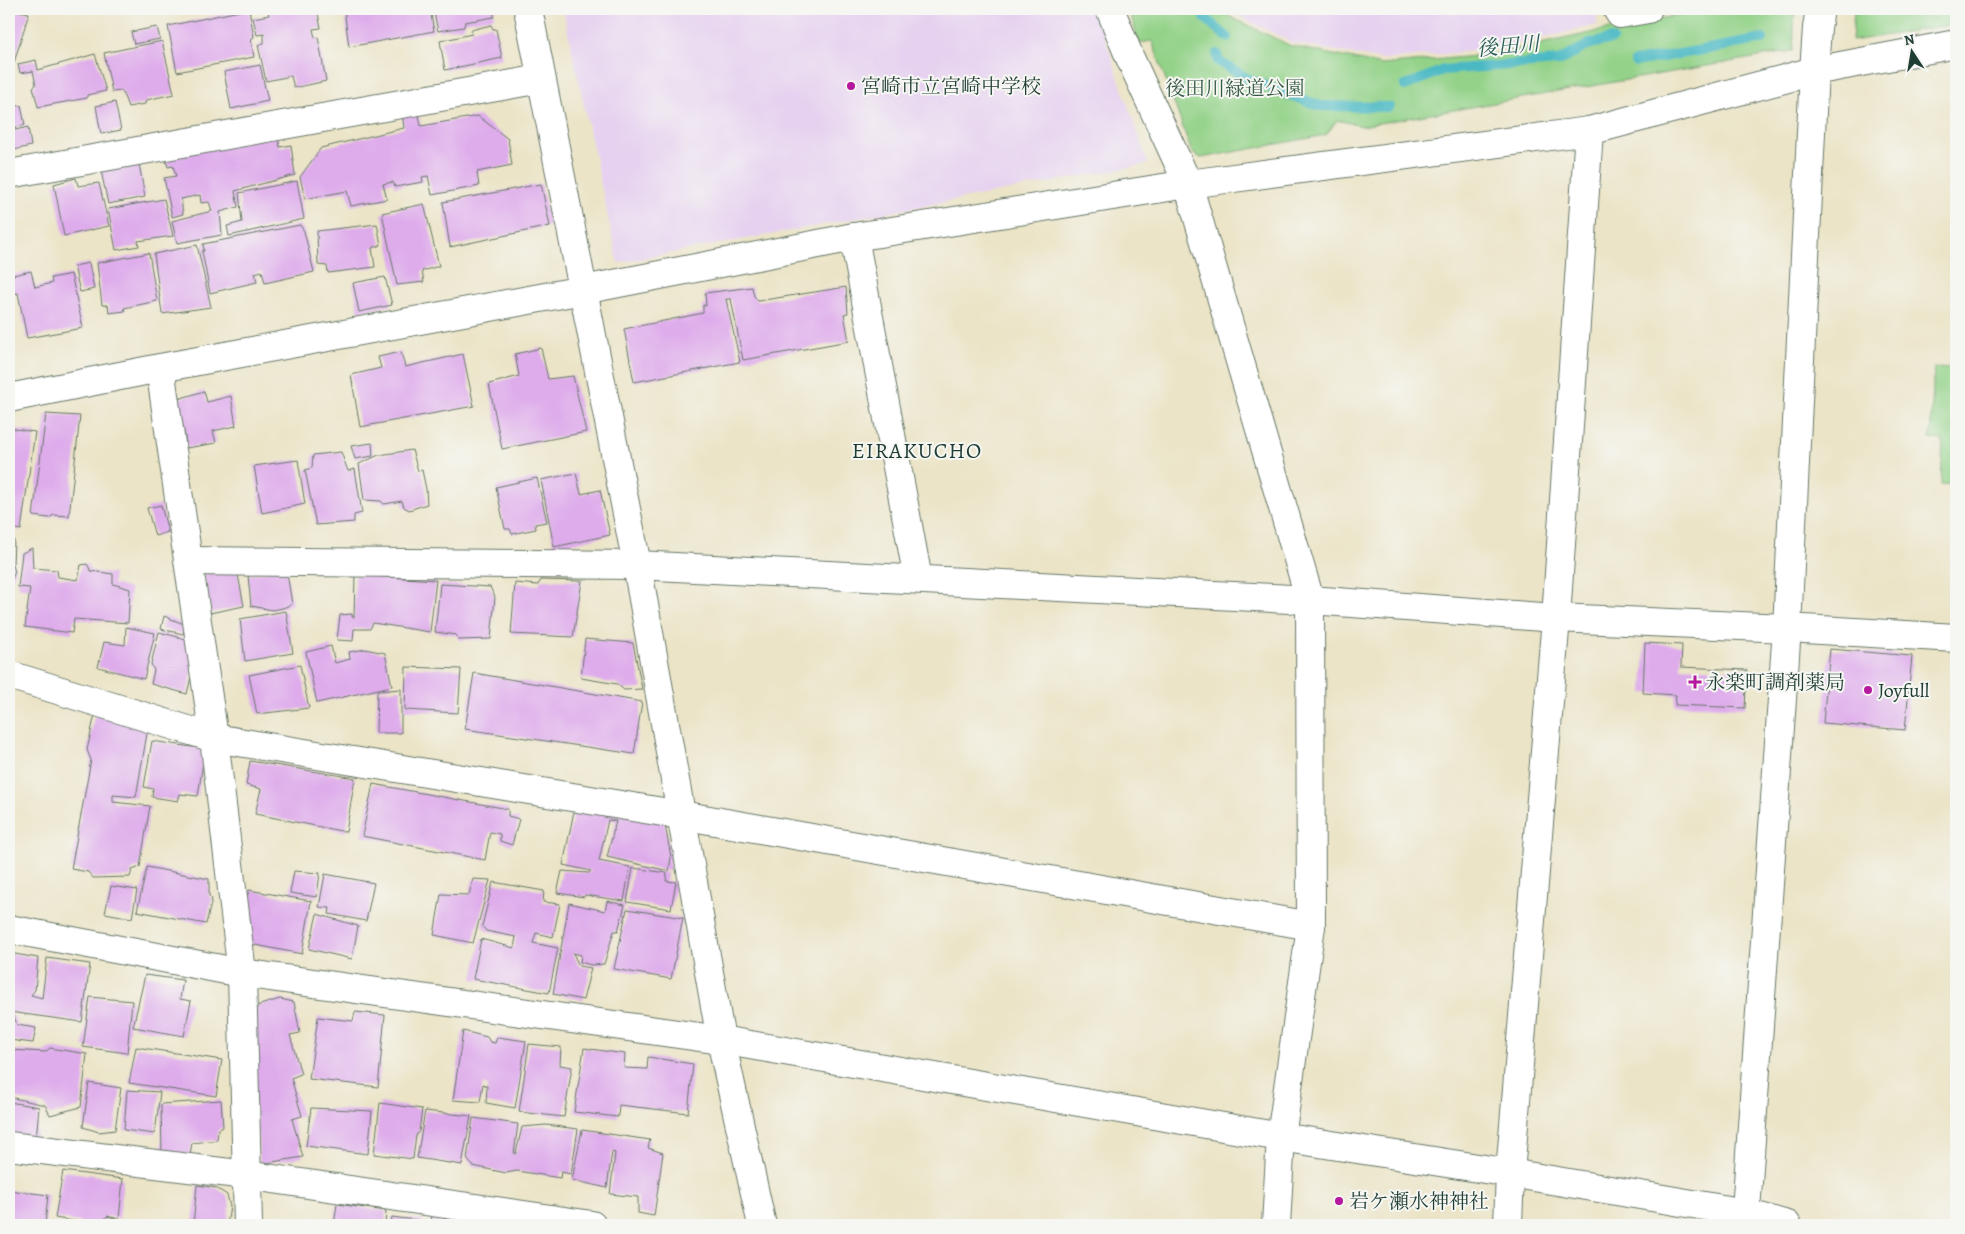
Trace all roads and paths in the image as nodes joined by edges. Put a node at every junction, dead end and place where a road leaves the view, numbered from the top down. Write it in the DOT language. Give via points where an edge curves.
graph roads {
  1 [pos="528,9"];
  2 [pos="1110,9"];
  3 [pos="1616,9"];
  4 [pos="1648,9"];
  5 [pos="1820,9"];
  6 [pos="1956,44"];
  7 [pos="1814,72"];
  8 [pos="541,79"];
  9 [pos="1589,131"];
  10 [pos="9,174"];
  11 [pos="1188,184"];
  12 [pos="854,237"];
  13 [pos="583,290"];
  14 [pos="160,368"];
  15 [pos="9,398"];
  16 [pos="190,562"];
  17 [pos="637,565"];
  18 [pos="918,579"];
  19 [pos="1310,600"];
  20 [pos="1556,618"];
  21 [pos="1787,628"];
  22 [pos="1956,638"];
  23 [pos="9,675"];
  24 [pos="214,738"];
  25 [pos="681,815"];
  26 [pos="1311,926"];
  27 [pos="9,929"];
  28 [pos="242,973"];
  29 [pos="721,1040"];
  30 [pos="1281,1137"];
  31 [pos="9,1146"];
  32 [pos="1510,1173"];
  33 [pos="246,1175"];
  34 [pos="1745,1219"];
  35 [pos="248,1225"];
  36 [pos="592,1225"];
  37 [pos="762,1225"];
  38 [pos="1276,1225"];
  39 [pos="1508,1225"];
  40 [pos="1787,1225"];
  1 -- 8 [label="street"];
  2 -- 11 [label="street"];
  3 -- 4 [label="street" via="1620,14"];
  5 -- 7 [label="street"];
  6 -- 7 [label="street"];
  7 -- 9 [label="street"];
  7 -- 21 [label="street"];
  8 -- 10 [label="street"];
  8 -- 13 [label="street"];
  9 -- 11 [label="street"];
  9 -- 20 [label="street"];
  11 -- 12 [label="street"];
  11 -- 19 [label="street"];
  12 -- 13 [label="street"];
  12 -- 18 [label="street"];
  13 -- 14 [label="street"];
  13 -- 17 [label="street"];
  14 -- 15 [label="street"];
  14 -- 16 [label="street"];
  16 -- 17 [label="street"];
  16 -- 24 [label="street"];
  17 -- 18 [label="street"];
  17 -- 25 [label="street"];
  18 -- 19 [label="street"];
  19 -- 20 [label="street"];
  19 -- 26 [label="street"];
  20 -- 21 [label="street"];
  20 -- 32 [label="street"];
  21 -- 22 [label="street"];
  21 -- 34 [label="street"];
  23 -- 24 [label="street"];
  24 -- 25 [label="street"];
  24 -- 28 [label="street"];
  25 -- 26 [label="street"];
  25 -- 29 [label="street"];
  26 -- 30 [label="street"];
  27 -- 28 [label="street"];
  28 -- 29 [label="street"];
  28 -- 33 [label="street"];
  29 -- 30 [label="street"];
  29 -- 37 [label="street"];
  30 -- 32 [label="street"];
  30 -- 38 [label="street"];
  31 -- 33 [label="street"];
  32 -- 34 [label="street"];
  32 -- 39 [label="street"];
  33 -- 35 [label="street"];
  33 -- 36 [label="street"];
  34 -- 40 [label="street"];
}
